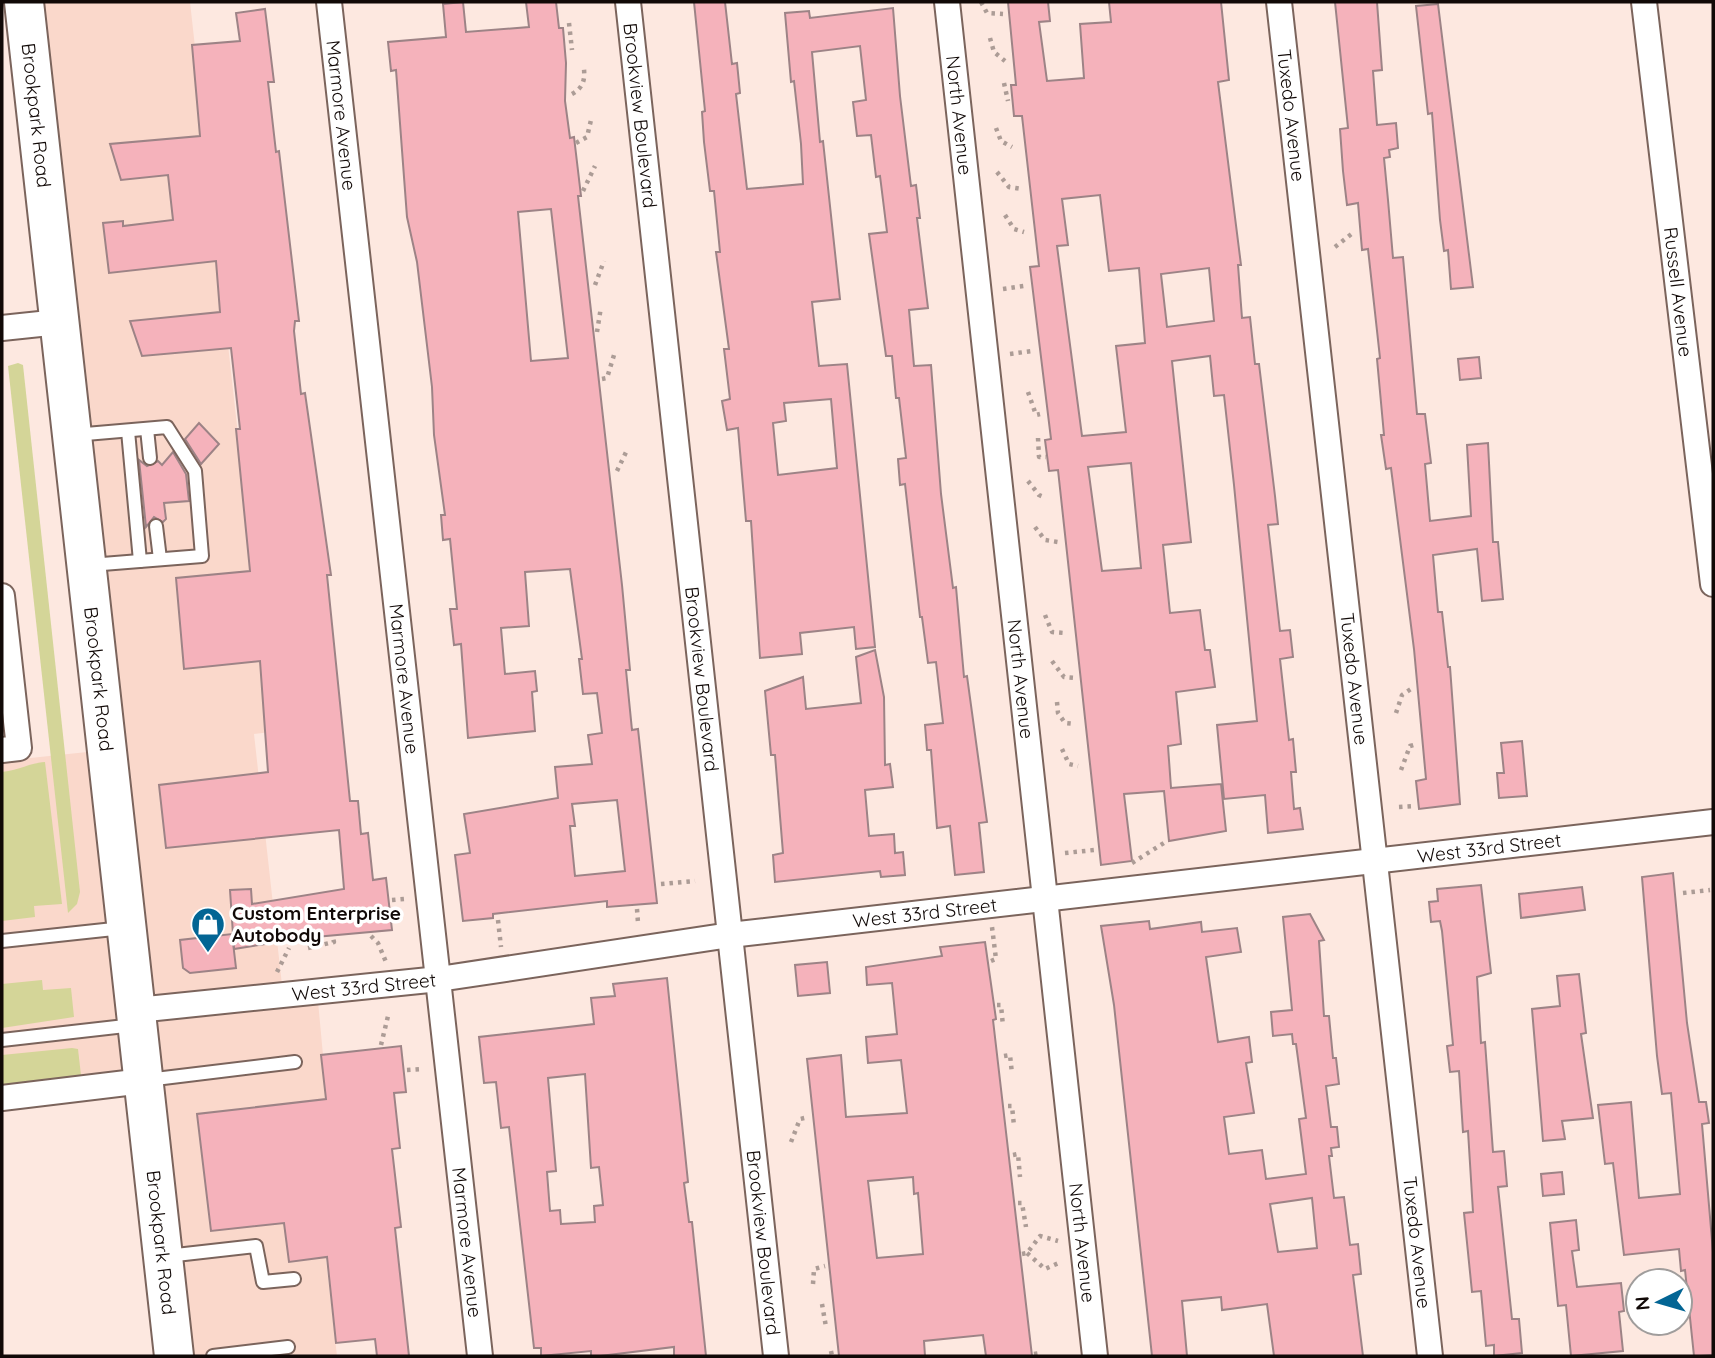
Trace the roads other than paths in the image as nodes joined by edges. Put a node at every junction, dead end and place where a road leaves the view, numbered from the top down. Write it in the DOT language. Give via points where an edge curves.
graph roads {
  1 [pos="24,2"];
  2 [pos="329,2"];
  3 [pos="628,2"];
  4 [pos="947,2"];
  5 [pos="1279,2"];
  6 [pos="1644,2"];
  7 [pos="59,321"];
  8 [pos="2,328"];
  9 [pos="147,429"];
  10 [pos="128,430"];
  11 [pos="72,435"];
  12 [pos="150,458"];
  13 [pos="156,526"];
  14 [pos="160,559"];
  15 [pos="140,561"];
  16 [pos="86,566"];
  17 [pos="1713,584"];
  18 [pos="2,596"];
  19 [pos="10,749"];
  20 [pos="1713,822"];
  21 [pos="1374,859"];
  22 [pos="1045,898"];
  23 [pos="127,928"];
  24 [pos="730,935"];
  25 [pos="2,941"];
  26 [pos="439,978"];
  27 [pos="138,1017"];
  28 [pos="2,1040"];
  29 [pos="295,1062"];
  30 [pos="143,1081"];
  31 [pos="2,1098"];
  32 [pos="163,1256"];
  33 [pos="294,1279"];
  34 [pos="288,1347"];
  35 [pos="174,1356"];
  36 [pos="213,1356"];
  37 [pos="480,1356"];
  38 [pos="776,1356"];
  39 [pos="1095,1356"];
  40 [pos="1430,1356"];
  1 -- 7 [label="main road, Brookpark Road"];
  2 -- 26 [label="street, Marmore Avenue"];
  3 -- 24 [label="street, Brookview Boulevard"];
  4 -- 22 [label="street, North Avenue"];
  5 -- 21 [label="street, Tuxedo Avenue"];
  6 -- 17 [label="street, Russell Avenue"];
  7 -- 8 [label="street"];
  7 -- 11 [label="main road, Brookpark Road"];
  9 -- 10 [label="lane"];
  9 -- 12 [label="lane"];
  9 -- 14 [label="lane" via="167,427 195,471 202,555"];
  10 -- 11 [label="lane"];
  10 -- 15 [label="lane"];
  11 -- 16 [label="main road, Brookpark Road"];
  13 -- 14 [label="lane"];
  14 -- 15 [label="lane"];
  15 -- 16 [label="lane"];
  16 -- 23 [label="main road, Brookpark Road"];
  18 -- 19 [label="street"];
  20 -- 21 [label="street, West 33rd Street"];
  21 -- 22 [label="street, West 33rd Street"];
  21 -- 40 [label="street, Tuxedo Avenue"];
  22 -- 24 [label="street, West 33rd Street"];
  22 -- 39 [label="street, North Avenue"];
  23 -- 25 [label="lane"];
  23 -- 27 [label="main road, Brookpark Road"];
  24 -- 26 [label="street, West 33rd Street"];
  24 -- 38 [label="street, Brookview Boulevard"];
  26 -- 27 [label="street, West 33rd Street"];
  26 -- 37 [label="street, Marmore Avenue"];
  27 -- 28 [label="lane"];
  27 -- 30 [label="main road, Brookpark Road"];
  29 -- 30 [label="lane"];
  30 -- 31 [label="street"];
  30 -- 32 [label="main road, Brookpark Road"];
  32 -- 33 [label="lane" via="256,1246 263,1282"];
  32 -- 35 [label="main road, Brookpark Road"];
  34 -- 36 [label="lane"];
}
